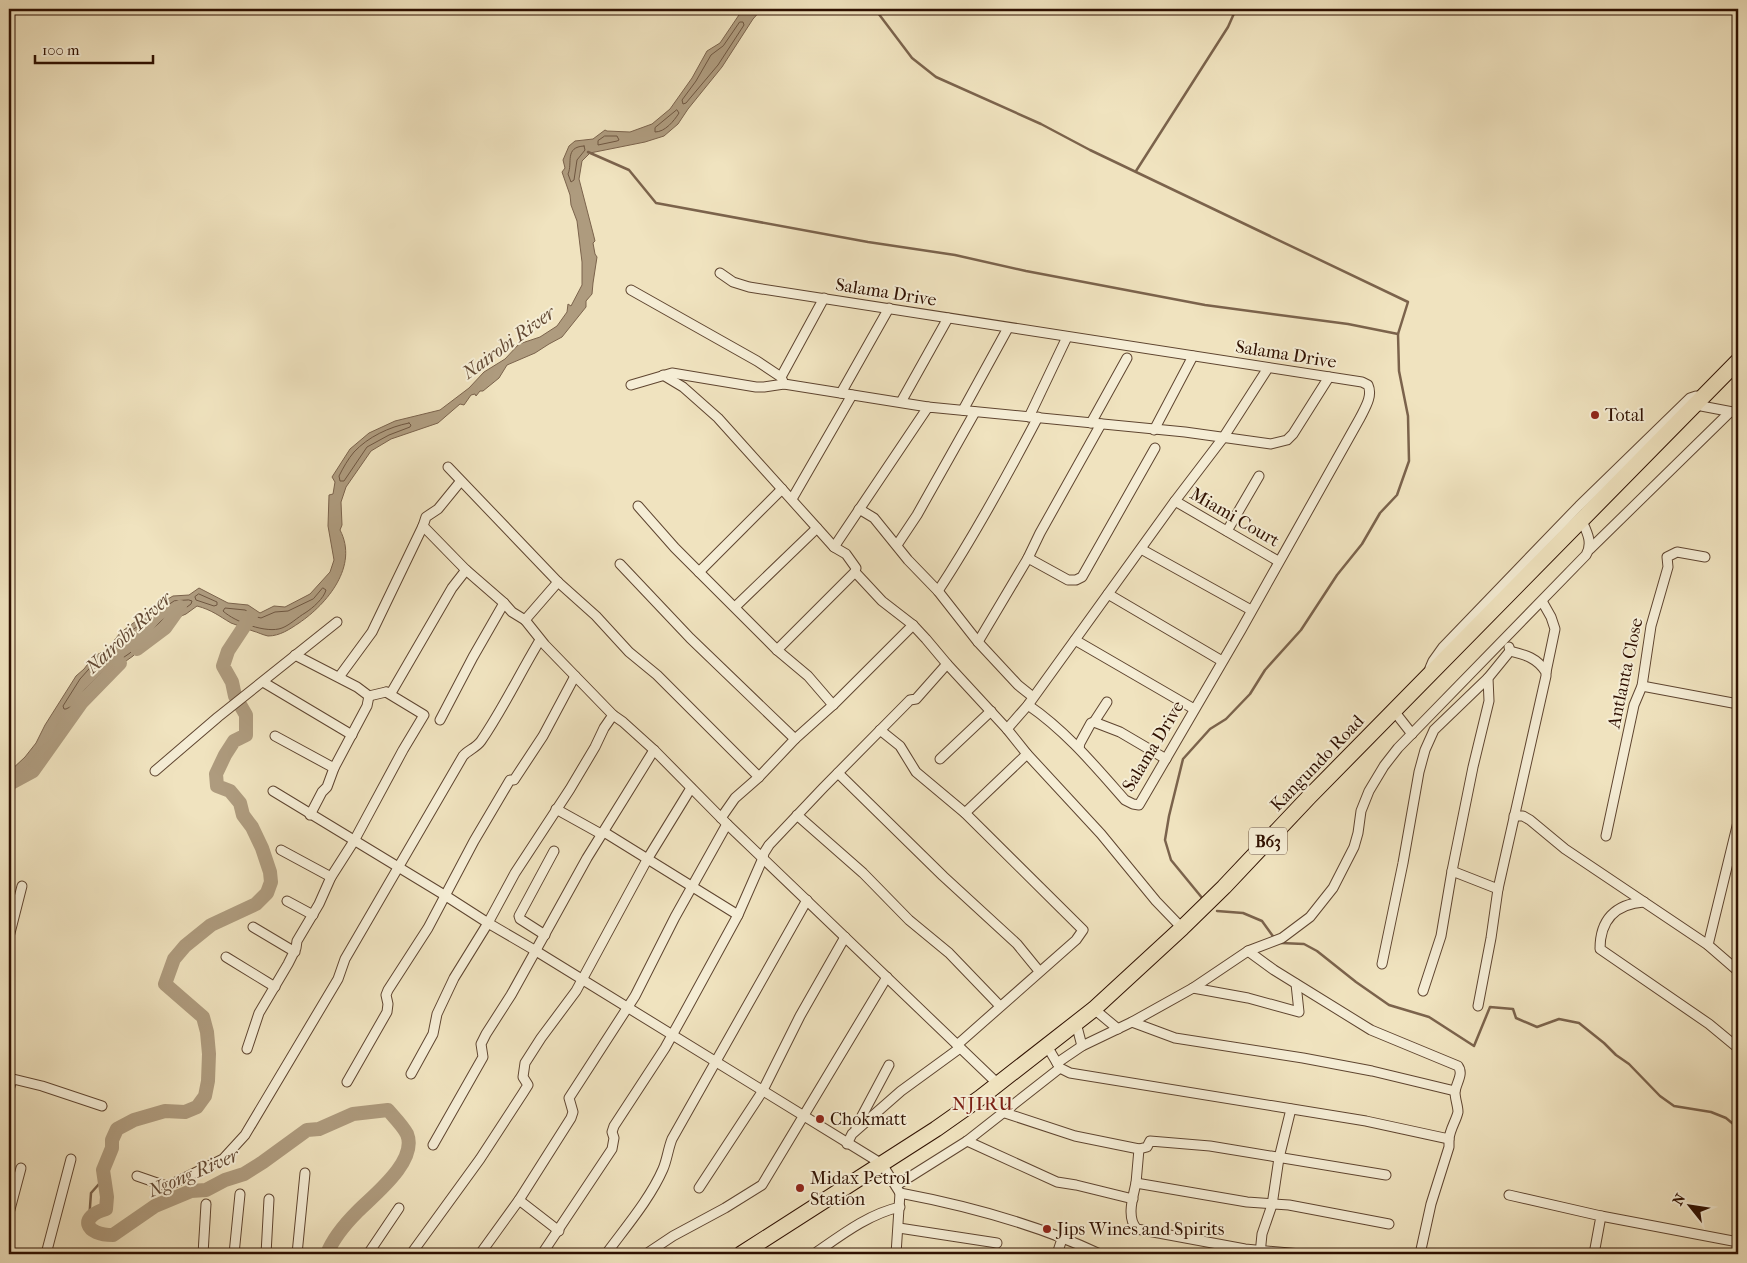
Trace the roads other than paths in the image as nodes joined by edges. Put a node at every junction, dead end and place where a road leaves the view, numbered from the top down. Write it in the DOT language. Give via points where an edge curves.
graph roads {
  1 [pos="720,274"];
  2 [pos="631,290"];
  3 [pos="824,298"];
  4 [pos="889,308"];
  5 [pos="948,318"];
  6 [pos="1008,328"];
  7 [pos="1067,337"];
  8 [pos="1192,356"];
  9 [pos="1127,358"];
  10 [pos="1738,361"];
  11 [pos="1268,368"];
  12 [pos="663,375"];
  13 [pos="1330,377"];
  14 [pos="782,381"];
  15 [pos="631,385"];
  16 [pos="841,394"];
  17 [pos="852,395"];
  18 [pos="1700,401"];
  19 [pos="901,402"];
  20 [pos="928,407"];
  21 [pos="963,410"];
  22 [pos="975,412"];
  23 [pos="1734,413"];
  24 [pos="1034,417"];
  25 [pos="1096,423"];
  26 [pos="1154,430"];
  27 [pos="1223,438"];
  28 [pos="1155,448"];
  29 [pos="448,467"];
  30 [pos="1259,476"];
  31 [pos="460,482"];
  32 [pos="782,489"];
  33 [pos="792,499"];
  34 [pos="1175,501"];
  35 [pos="638,506"];
  36 [pos="860,509"];
  37 [pos="1582,521"];
  38 [pos="423,526"];
  39 [pos="817,528"];
  40 [pos="1227,531"];
  41 [pos="897,546"];
  42 [pos="834,547"];
  43 [pos="1141,549"];
  44 [pos="1590,549"];
  45 [pos="1705,557"];
  46 [pos="1028,558"];
  47 [pos="1278,561"];
  48 [pos="620,564"];
  49 [pos="466,570"];
  50 [pos="699,572"];
  51 [pos="855,572"];
  52 [pos="558,582"];
  53 [pos="938,591"];
  54 [pos="1108,594"];
  55 [pos="1542,601"];
  56 [pos="504,603"];
  57 [pos="735,607"];
  58 [pos="1251,610"];
  59 [pos="525,620"];
  60 [pos="337,622"];
  61 [pos="913,625"];
  62 [pos="1506,638"];
  63 [pos="540,640"];
  64 [pos="1075,640"];
  65 [pos="978,642"];
  66 [pos="777,650"];
  67 [pos="1510,651"];
  68 [pos="295,655"];
  69 [pos="1222,661"];
  70 [pos="947,664"];
  71 [pos="1546,672"];
  72 [pos="575,676"];
  73 [pos="339,678"];
  74 [pos="1427,678"];
  75 [pos="1488,678"];
  76 [pos="263,682"];
  77 [pos="1642,686"];
  78 [pos="386,692"];
  79 [pos="369,696"];
  80 [pos="1033,697"];
  81 [pos="1107,702"];
  82 [pos="1738,704"];
  83 [pos="832,705"];
  84 [pos="1028,705"];
  85 [pos="1194,709"];
  86 [pos="991,711"];
  87 [pos="1394,711"];
  88 [pos="613,715"];
  89 [pos="440,720"];
  90 [pos="1094,722"];
  91 [pos="1007,729"];
  92 [pos="880,730"];
  93 [pos="1412,734"];
  94 [pos="352,735"];
  95 [pos="275,736"];
  96 [pos="795,739"];
  97 [pos="1079,748"];
  98 [pos="654,750"];
  99 [pos="1027,754"];
  100 [pos="1166,759"];
  101 [pos="940,760"];
  102 [pos="334,768"];
  103 [pos="155,771"];
  104 [pos="838,773"];
  105 [pos="758,777"];
  106 [pos="691,788"];
  107 [pos="273,791"];
  108 [pos="556,809"];
  109 [pos="964,813"];
  110 [pos="310,815"];
  111 [pos="797,815"];
  112 [pos="1514,816"];
  113 [pos="724,821"];
  114 [pos="1738,822"];
  115 [pos="603,833"];
  116 [pos="1606,836"];
  117 [pos="1737,837"];
  118 [pos="354,841"];
  119 [pos="281,850"];
  120 [pos="554,851"];
  121 [pos="648,858"];
  122 [pos="763,858"];
  123 [pos="398,868"];
  124 [pos="1452,871"];
  125 [pos="332,877"];
  126 [pos="22,886"];
  127 [pos="692,887"];
  128 [pos="1498,889"];
  129 [pos="446,896"];
  130 [pos="807,900"];
  131 [pos="287,901"];
  132 [pos="1644,902"];
  133 [pos="313,915"];
  134 [pos="738,915"];
  135 [pos="488,924"];
  136 [pos="253,927"];
  137 [pos="1182,928"];
  138 [pos="545,935"];
  139 [pos="9,937"];
  140 [pos="845,937"];
  141 [pos="1708,945"];
  142 [pos="536,951"];
  143 [pos="1248,951"];
  144 [pos="295,952"];
  145 [pos="226,957"];
  146 [pos="1382,964"];
  147 [pos="1040,971"];
  148 [pos="1738,971"];
  149 [pos="886,977"];
  150 [pos="581,980"];
  151 [pos="1296,984"];
  152 [pos="275,988"];
  153 [pos="1193,988"];
  154 [pos="1423,991"];
  155 [pos="1000,1006"];
  156 [pos="1478,1006"];
  157 [pos="628,1008"];
  158 [pos="1094,1009"];
  159 [pos="1132,1022"];
  160 [pos="1076,1023"];
  161 [pos="1118,1029"];
  162 [pos="672,1036"];
  163 [pos="1047,1046"];
  164 [pos="1082,1046"];
  165 [pos="958,1047"];
  166 [pos="1738,1048"];
  167 [pos="247,1049"];
  168 [pos="716,1063"];
  169 [pos="889,1065"];
  170 [pos="1058,1065"];
  171 [pos="410,1074"];
  172 [pos="10,1079"];
  173 [pos="347,1082"];
  174 [pos="998,1084"];
  175 [pos="9,1090"];
  176 [pos="1455,1091"];
  177 [pos="762,1092"];
  178 [pos="102,1106"];
  179 [pos="1291,1109"];
  180 [pos="1002,1112"];
  181 [pos="802,1116"];
  182 [pos="852,1134"];
  183 [pos="1449,1139"];
  184 [pos="967,1141"];
  185 [pos="847,1144"];
  186 [pos="432,1145"];
  187 [pos="1139,1149"];
  188 [pos="71,1158"];
  189 [pos="1279,1158"];
  190 [pos="882,1164"];
  191 [pos="21,1168"];
  192 [pos="305,1173"];
  193 [pos="1386,1175"];
  194 [pos="137,1176"];
  195 [pos="1136,1183"];
  196 [pos="699,1188"];
  197 [pos="898,1189"];
  198 [pos="240,1194"];
  199 [pos="1509,1195"];
  200 [pos="269,1199"];
  201 [pos="1133,1199"];
  202 [pos="519,1200"];
  203 [pos="206,1204"];
  204 [pos="1272,1205"];
  205 [pos="900,1206"];
  206 [pos="399,1208"];
  207 [pos="9,1213"];
  208 [pos="1601,1216"];
  209 [pos="1389,1224"];
  210 [pos="899,1228"];
  211 [pos="559,1231"];
  212 [pos="1062,1239"];
  213 [pos="1738,1242"];
  214 [pos="997,1243"];
  215 [pos="1260,1252"];
  216 [pos="46,1254"];
  217 [pos="203,1254"];
  218 [pos="234,1254"];
  219 [pos="266,1254"];
  220 [pos="297,1254"];
  221 [pos="368,1254"];
  222 [pos="411,1254"];
  223 [pos="480,1254"];
  224 [pos="542,1254"];
  225 [pos="606,1254"];
  226 [pos="646,1254"];
  227 [pos="741,1254"];
  228 [pos="814,1254"];
  229 [pos="896,1254"];
  230 [pos="1057,1254"];
  231 [pos="1100,1254"];
  232 [pos="1301,1254"];
  233 [pos="1420,1254"];
  234 [pos="1594,1254"];
  1 -- 3 [label="street, Salama Drive" via="742,286"];
  2 -- 14 [label="street" via="757,361"];
  3 -- 4 [label="street, Salama Drive"];
  3 -- 14 [label="street"];
  4 -- 5 [label="street, Salama Drive"];
  4 -- 16 [label="street"];
  5 -- 6 [label="street, Salama Drive"];
  5 -- 19 [label="street"];
  6 -- 7 [label="street, Salama Drive"];
  6 -- 21 [label="street"];
  7 -- 8 [label="street, Salama Drive"];
  7 -- 24 [label="street"];
  8 -- 11 [label="street, Salama Drive"];
  8 -- 26 [label="street"];
  9 -- 25 [label="street"];
  10 -- 18 [label="highway, Kangundo Road / B63"];
  11 -- 13 [label="street, Salama Drive"];
  11 -- 27 [label="street"];
  12 -- 14 [label="street" via="672,373 764,387"];
  12 -- 15 [label="street"];
  12 -- 32 [label="street" via="683,387 718,418"];
  13 -- 27 [label="street" via="1287,440 1272,444"];
  13 -- 47 [label="street, Salama Drive" via="1368,385 1368,402"];
  14 -- 16 [label="street"];
  16 -- 17 [label="street"];
  17 -- 19 [label="street"];
  17 -- 33 [label="street"];
  18 -- 23 [label="street"];
  18 -- 37 [label="highway, Kangundo Road / B63"];
  18 -- 74 [label="street" via="1696,396 1690,398 1578,506 1443,647"];
  19 -- 20 [label="street"];
  20 -- 21 [label="street"];
  20 -- 36 [label="street"];
  21 -- 22 [label="street"];
  22 -- 24 [label="street"];
  22 -- 41 [label="street"];
  23 -- 44 [label="street"];
  24 -- 25 [label="street"];
  24 -- 53 [label="street" via="977,526"];
  25 -- 26 [label="street"];
  25 -- 46 [label="street"];
  26 -- 27 [label="street"];
  27 -- 34 [label="street"];
  28 -- 46 [label="street" via="1082,577 1068,580"];
  29 -- 31 [label="street"];
  30 -- 40 [label="street"];
  31 -- 38 [label="street" via="438,509 426,517"];
  31 -- 52 [label="street"];
  32 -- 33 [label="street"];
  32 -- 50 [label="street"];
  33 -- 39 [label="street"];
  34 -- 40 [label="street, Miami Court"];
  34 -- 43 [label="street"];
  35 -- 50 [label="street"];
  36 -- 41 [label="street" via="874,518"];
  36 -- 42 [label="street"];
  37 -- 44 [label="street" via="1589,536"];
  37 -- 74 [label="highway, Kangundo Road / B63"];
  38 -- 49 [label="street"];
  38 -- 73 [label="street" via="372,632"];
  39 -- 42 [label="street"];
  39 -- 57 [label="street"];
  40 -- 47 [label="street, Miami Court"];
  41 -- 53 [label="street"];
  42 -- 51 [label="street" via="846,554 856,568"];
  43 -- 54 [label="street"];
  43 -- 58 [label="street"];
  44 -- 55 [label="street"];
  45 -- 77 [label="street, Antlanta Close" via="1677,552 1667,556 1668,567 1651,626"];
  46 -- 65 [label="street"];
  47 -- 58 [label="street, Salama Drive"];
  48 -- 96 [label="street" via="690,638"];
  49 -- 56 [label="street"];
  49 -- 78 [label="street" via="391,692"];
  50 -- 57 [label="street"];
  51 -- 61 [label="street" via="882,601"];
  51 -- 66 [label="street"];
  52 -- 59 [label="street"];
  52 -- 105 [label="street" via="657,675"];
  53 -- 65 [label="street"];
  54 -- 64 [label="street"];
  54 -- 69 [label="street"];
  55 -- 62 [label="street"];
  55 -- 71 [label="street" via="1555,629"];
  56 -- 59 [label="street"];
  56 -- 89 [label="street"];
  57 -- 66 [label="street"];
  58 -- 69 [label="street, Salama Drive"];
  59 -- 63 [label="street"];
  60 -- 68 [label="street"];
  61 -- 70 [label="street"];
  61 -- 83 [label="street"];
  62 -- 67 [label="street"];
  62 -- 93 [label="street"];
  63 -- 72 [label="street"];
  63 -- 123 [label="street" via="480,743 462,756"];
  64 -- 80 [label="street"];
  64 -- 85 [label="street"];
  65 -- 80 [label="street"];
  66 -- 83 [label="street" via="808,676"];
  67 -- 71 [label="street" via="1536,660"];
  67 -- 75 [label="street"];
  68 -- 73 [label="street"];
  68 -- 76 [label="street"];
  69 -- 85 [label="street, Salama Drive"];
  70 -- 86 [label="street"];
  70 -- 92 [label="street" via="916,699 910,700"];
  71 -- 112 [label="street"];
  72 -- 88 [label="street"];
  72 -- 129 [label="street" via="544,736 514,780 510,780 474,841"];
  73 -- 79 [label="street"];
  74 -- 87 [label="highway, Kangundo Road / B63"];
  75 -- 124 [label="street" via="1490,701"];
  75 -- 146 [label="street" via="1434,730 1425,750"];
  76 -- 94 [label="street"];
  76 -- 103 [label="street"];
  77 -- 82 [label="street"];
  77 -- 116 [label="street, Antlanta Close" via="1634,705"];
  78 -- 79 [label="street"];
  78 -- 118 [label="street" via="424,715"];
  79 -- 94 [label="street"];
  80 -- 84 [label="street"];
  81 -- 90 [label="street"];
  83 -- 96 [label="street"];
  84 -- 91 [label="street"];
  84 -- 97 [label="street"];
  85 -- 100 [label="street, Salama Drive"];
  86 -- 91 [label="street"];
  86 -- 101 [label="street"];
  87 -- 93 [label="street"];
  87 -- 137 [label="highway, Kangundo Road / B63"];
  88 -- 98 [label="street"];
  88 -- 108 [label="street"];
  90 -- 97 [label="street"];
  90 -- 100 [label="street" via="1120,732"];
  91 -- 99 [label="street"];
  92 -- 104 [label="street"];
  92 -- 109 [label="street" via="900,746 916,772"];
  93 -- 143 [label="street" via="1384,766 1369,791 1354,847 1333,888 1315,911 1282,938"];
  94 -- 102 [label="street"];
  95 -- 102 [label="street"];
  96 -- 105 [label="street"];
  97 -- 100 [label="street, Salama Drive" via="1125,800 1139,805"];
  98 -- 106 [label="street"];
  98 -- 115 [label="street"];
  99 -- 109 [label="street"];
  99 -- 137 [label="street"];
  102 -- 110 [label="street"];
  104 -- 111 [label="street"];
  104 -- 147 [label="street" via="1017,944"];
  105 -- 113 [label="street" via="735,798"];
  106 -- 113 [label="street"];
  106 -- 121 [label="street"];
  107 -- 110 [label="street"];
  108 -- 115 [label="street"];
  108 -- 135 [label="street" via="515,873"];
  109 -- 147 [label="street" via="1083,930"];
  110 -- 118 [label="street"];
  111 -- 122 [label="street" via="769,845"];
  111 -- 155 [label="street" via="949,953"];
  112 -- 128 [label="street"];
  112 -- 132 [label="street" via="1523,816 1565,849"];
  113 -- 122 [label="street"];
  113 -- 127 [label="street"];
  114 -- 117 [label="street"];
  115 -- 121 [label="street"];
  115 -- 138 [label="street"];
  117 -- 141 [label="street"];
  118 -- 123 [label="street"];
  118 -- 125 [label="street"];
  119 -- 125 [label="street"];
  120 -- 138 [label="street" via="519,916"];
  121 -- 127 [label="street"];
  121 -- 150 [label="street"];
  122 -- 130 [label="street"];
  122 -- 134 [label="street"];
  123 -- 129 [label="street"];
  123 -- 194 [label="street" via="345,959 338,979 245,1135 223,1159 170,1185"];
  124 -- 128 [label="street"];
  124 -- 154 [label="street" via="1441,936"];
  125 -- 133 [label="street"];
  126 -- 139 [label="street"];
  127 -- 134 [label="street"];
  127 -- 157 [label="street"];
  128 -- 156 [label="street"];
  129 -- 135 [label="street"];
  129 -- 173 [label="street" via="386,995 388,1012"];
  130 -- 140 [label="street"];
  130 -- 168 [label="street"];
  131 -- 133 [label="street"];
  132 -- 141 [label="street"];
  132 -- 166 [label="street" via="1618,908 1610,916 1602,930 1600,949 1709,1024"];
  133 -- 144 [label="street" via="297,941"];
  134 -- 162 [label="street"];
  135 -- 142 [label="street"];
  135 -- 171 [label="street" via="454,978 437,1014 433,1034"];
  136 -- 144 [label="street"];
  137 -- 158 [label="highway, Kangundo Road / B63"];
  138 -- 142 [label="street"];
  140 -- 149 [label="street"];
  140 -- 177 [label="street"];
  141 -- 148 [label="street"];
  142 -- 150 [label="street"];
  142 -- 186 [label="street" via="486,1034 481,1046 483,1057"];
  143 -- 151 [label="street"];
  143 -- 153 [label="street"];
  144 -- 152 [label="street"];
  145 -- 152 [label="street"];
  147 -- 155 [label="street"];
  149 -- 165 [label="street"];
  149 -- 181 [label="street"];
  150 -- 157 [label="street"];
  150 -- 222 [label="street" via="525,1063 523,1077 528,1085 502,1127"];
  151 -- 153 [label="street" via="1299,1012"];
  151 -- 176 [label="street" via="1372,1030 1458,1066 1460,1073"];
  152 -- 167 [label="street" via="259,1013"];
  153 -- 159 [label="street"];
  155 -- 165 [label="street"];
  157 -- 162 [label="street"];
  157 -- 202 [label="street" via="569,1098 571,1118"];
  158 -- 160 [label="highway, Kangundo Road / B63"];
  158 -- 161 [label="street"];
  159 -- 161 [label="street"];
  159 -- 176 [label="street" via="1175,1038 1372,1071"];
  160 -- 163 [label="highway, Kangundo Road / B63"];
  160 -- 164 [label="street"];
  161 -- 164 [label="street"];
  162 -- 168 [label="street"];
  162 -- 211 [label="street" via="614,1126 612,1149"];
  163 -- 170 [label="street"];
  163 -- 174 [label="highway, Kangundo Road / B63"];
  164 -- 170 [label="street"];
  165 -- 174 [label="street"];
  165 -- 182 [label="street"];
  168 -- 177 [label="street"];
  168 -- 225 [label="street" via="672,1139 656,1182"];
  169 -- 182 [label="street"];
  170 -- 179 [label="street" via="1070,1073"];
  170 -- 180 [label="street"];
  172 -- 175 [label="street"];
  172 -- 178 [label="street"];
  174 -- 190 [label="highway, Kangundo Road / B63" via="936,1130"];
  176 -- 183 [label="street" via="1458,1112"];
  177 -- 181 [label="street"];
  177 -- 196 [label="street"];
  179 -- 183 [label="street"];
  179 -- 189 [label="street"];
  180 -- 184 [label="street"];
  180 -- 187 [label="street" via="1075,1136"];
  181 -- 185 [label="street"];
  181 -- 226 [label="street" via="762,1185"];
  182 -- 185 [label="street"];
  183 -- 233 [label="street" via="1430,1204"];
  184 -- 197 [label="street"];
  184 -- 201 [label="street" via="1057,1182"];
  185 -- 190 [label="street"];
  187 -- 189 [label="street" via="1147,1147 1150,1140"];
  187 -- 195 [label="street"];
  188 -- 216 [label="street"];
  189 -- 193 [label="street"];
  189 -- 204 [label="street"];
  190 -- 197 [label="street"];
  190 -- 227 [label="highway, Kangundo Road / B63"];
  191 -- 207 [label="street"];
  192 -- 220 [label="street"];
  195 -- 201 [label="street"];
  195 -- 204 [label="street"];
  197 -- 205 [label="street"];
  197 -- 212 [label="street" via="978,1209"];
  198 -- 218 [label="street"];
  199 -- 208 [label="street"];
  200 -- 219 [label="street"];
  201 -- 215 [label="street" via="1131,1219 1137,1229"];
  202 -- 211 [label="street"];
  202 -- 223 [label="street"];
  203 -- 217 [label="street"];
  204 -- 209 [label="street" via="1290,1205"];
  204 -- 215 [label="street" via="1262,1234"];
  205 -- 210 [label="street"];
  205 -- 228 [label="street" via="865,1221"];
  206 -- 221 [label="street"];
  208 -- 213 [label="street"];
  208 -- 234 [label="street"];
  210 -- 214 [label="street"];
  210 -- 229 [label="street"];
  211 -- 224 [label="street"];
  212 -- 230 [label="street"];
  212 -- 231 [label="street"];
  215 -- 232 [label="street"];
}
